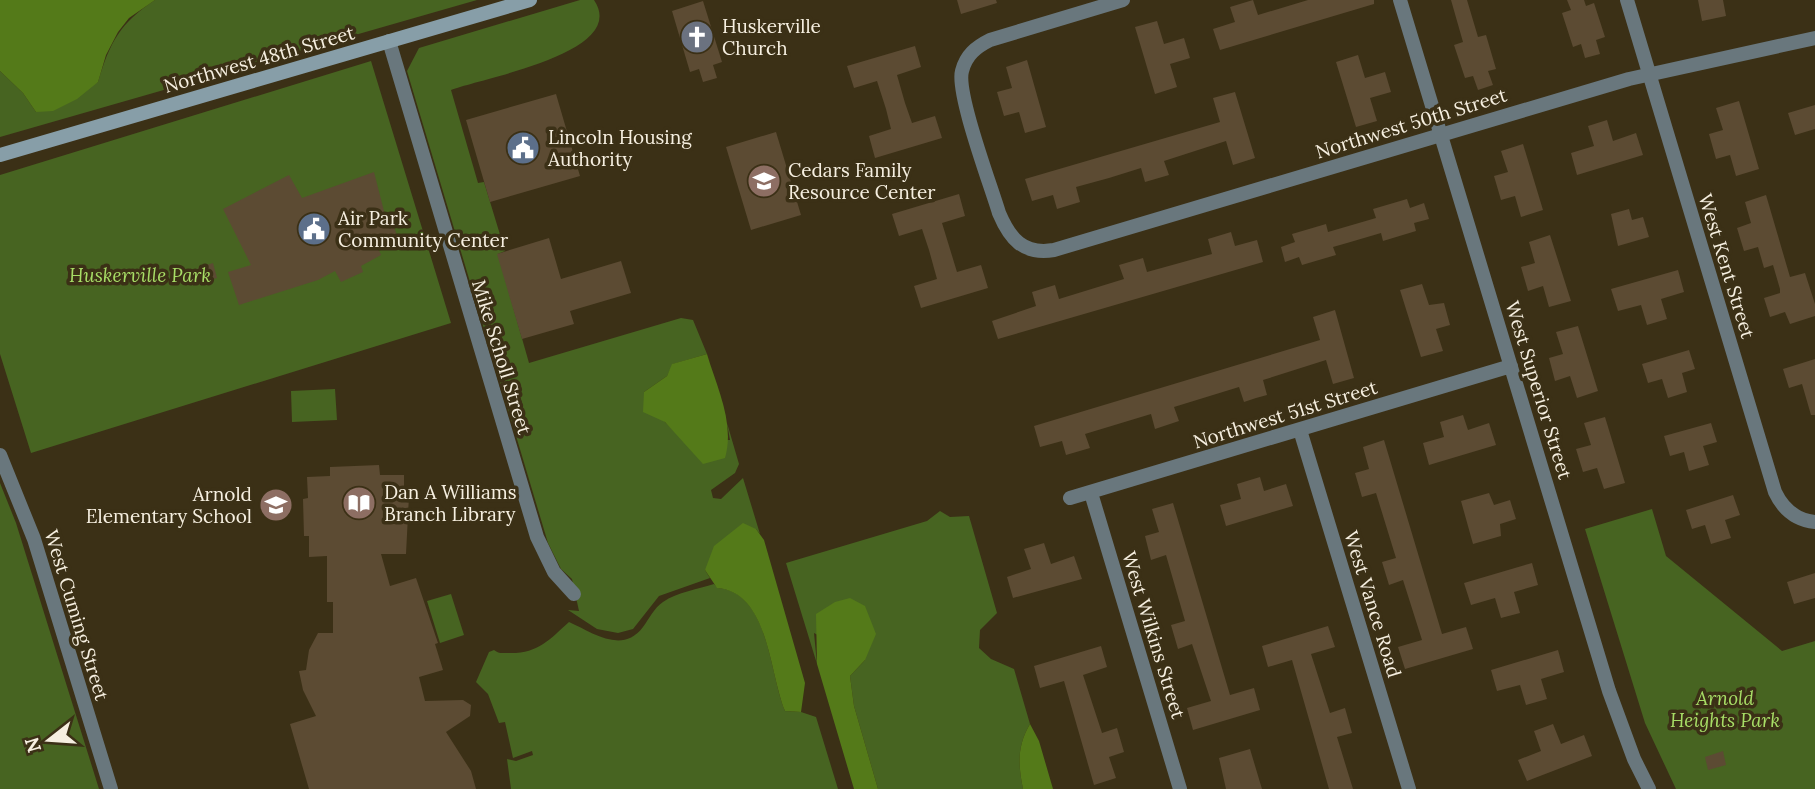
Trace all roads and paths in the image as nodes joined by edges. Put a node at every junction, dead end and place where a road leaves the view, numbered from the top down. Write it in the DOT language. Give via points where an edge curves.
graph roads {
  1 [pos="530,0"];
  2 [pos="1123,0"];
  3 [pos="1400,0"];
  4 [pos="1627,0"];
  5 [pos="1815,38"];
  6 [pos="389,41"];
  7 [pos="1649,75"];
  8 [pos="1441,134"];
  9 [pos="0,155"];
  10 [pos="1511,366"];
  11 [pos="1300,430"];
  12 [pos="0,455"];
  13 [pos="1091,493"];
  14 [pos="1070,498"];
  15 [pos="1815,522"];
  16 [pos="574,594"];
  17 [pos="111,789"];
  18 [pos="1180,789"];
  19 [pos="1409,789"];
  20 [pos="1648,789"];
  1 -- 6 [label="main road, Northwest 48th Street"];
  2 -- 8 [label="street, Northwest 50th Street" via="990,40 968,56 961,75 962,92 999,213 1007,232 1021,247 1054,250"];
  3 -- 8 [label="street, West Superior Street"];
  4 -- 7 [label="street, West Kent Street"];
  5 -- 7 [label="street, Northwest 50th Street"];
  6 -- 9 [label="main road, Northwest 48th Street"];
  6 -- 16 [label="street, Mike Scholl Street" via="537,537 554,572"];
  7 -- 8 [label="street, Northwest 50th Street"];
  7 -- 15 [label="street, West Kent Street" via="1775,492 1787,511"];
  8 -- 10 [label="street, West Superior Street"];
  10 -- 11 [label="street, Northwest 51st Street"];
  10 -- 20 [label="street, West Superior Street" via="1609,691"];
  11 -- 13 [label="street, Northwest 51st Street"];
  11 -- 19 [label="street, West Vance Road"];
  12 -- 17 [label="street, West Cuming Street" via="34,539"];
  13 -- 14 [label="street, Northwest 51st Street"];
  13 -- 18 [label="street, West Wilkins Street"];
}
